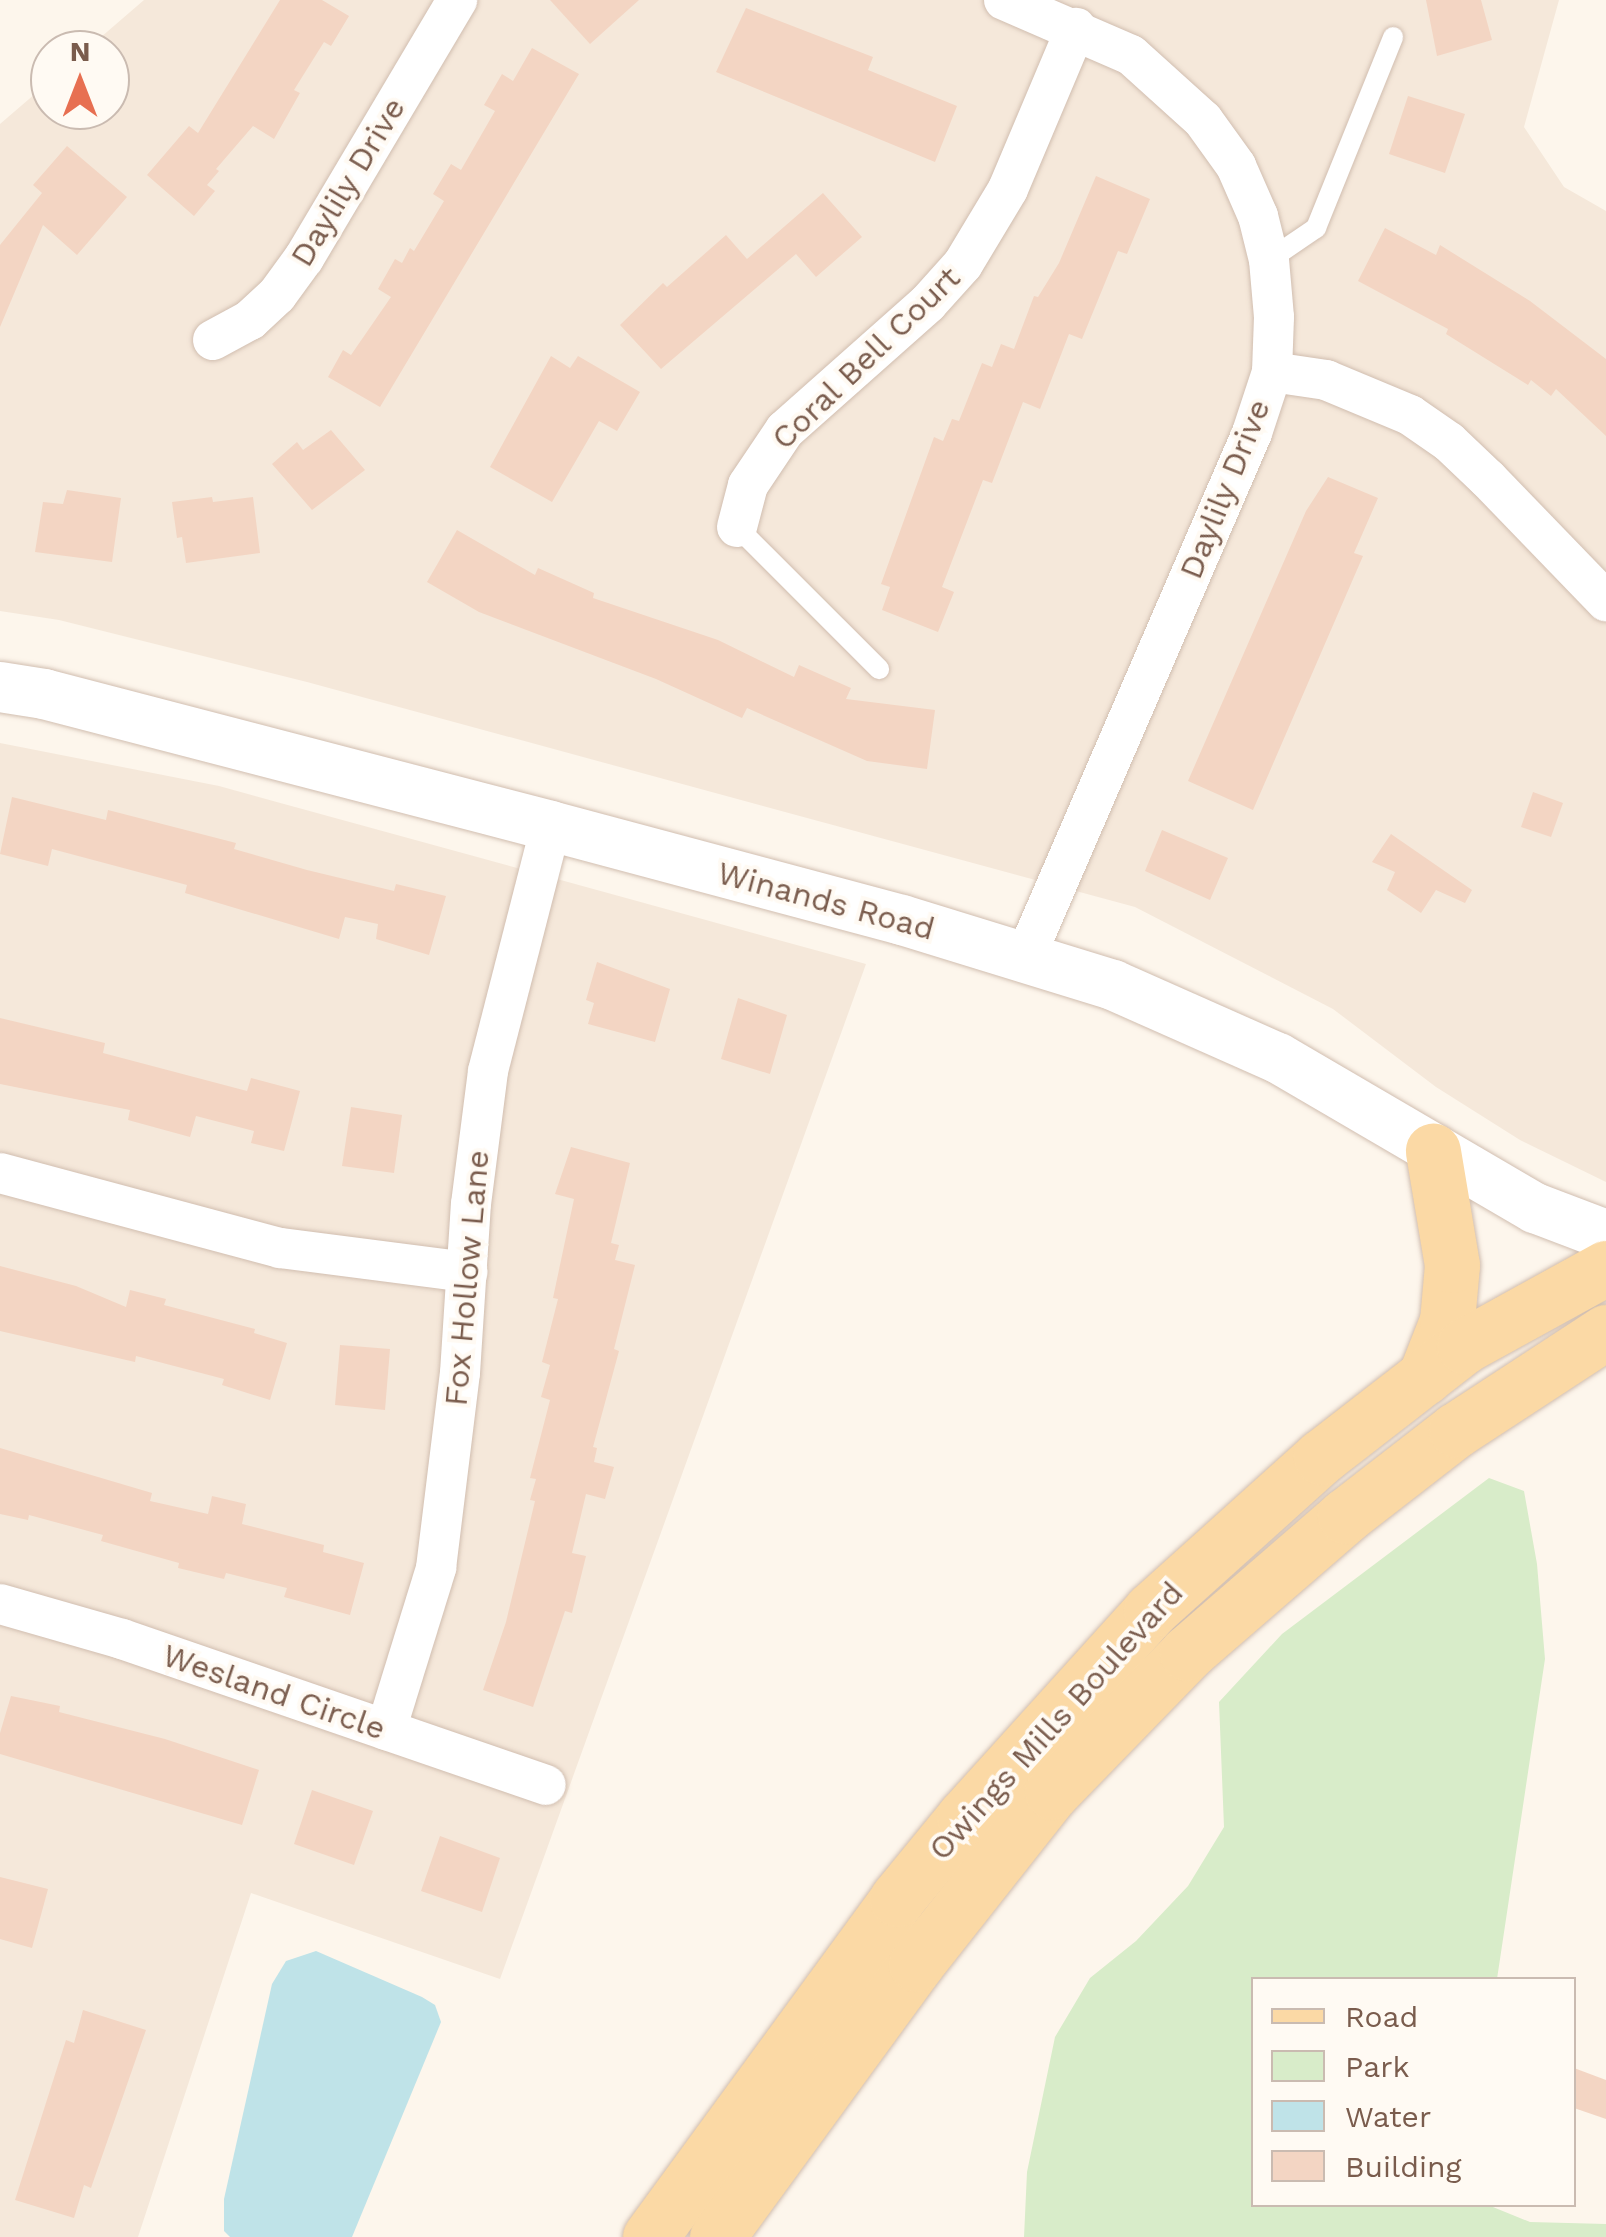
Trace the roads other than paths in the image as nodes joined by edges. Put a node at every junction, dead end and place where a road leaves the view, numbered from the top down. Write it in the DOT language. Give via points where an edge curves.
graph roads {
  1 [pos="457,0"];
  2 [pos="1004,0"];
  3 [pos="1076,28"];
  4 [pos="1394,37"];
  5 [pos="1269,260"];
  6 [pos="213,340"];
  7 [pos="1272,372"];
  8 [pos="737,527"];
  9 [pos="1606,601"];
  10 [pos="879,668"];
  11 [pos="0,687"];
  12 [pos="551,826"];
  13 [pos="1025,958"];
  14 [pos="1434,1150"];
  15 [pos="0,1173"];
  16 [pos="1606,1235"];
  17 [pos="1606,1268"];
  18 [pos="468,1272"];
  19 [pos="1606,1332"];
  20 [pos="1424,1378"];
  21 [pos="0,1604"];
  22 [pos="386,1730"];
  23 [pos="546,1786"];
  24 [pos="650,2237"];
  25 [pos="717,2237"];
  1 -- 6 [label="street, Daylily Drive" via="304,258 250,320"];
  2 -- 3 [label="street, Daylily Drive"];
  3 -- 5 [label="street, Daylily Drive" via="1132,55 1204,120 1236,166"];
  3 -- 8 [label="street, Coral Bell Court" via="1008,190 964,264 785,430 748,486"];
  4 -- 5 [label="lane" via="1316,228"];
  5 -- 7 [label="street, Daylily Drive"];
  7 -- 9 [label="street" via="1340,384 1410,415 1462,454"];
  7 -- 13 [label="street, Daylily Drive" via="1252,433"];
  8 -- 10 [label="lane"];
  11 -- 12 [label="street, Winands Road"];
  12 -- 13 [label="street, Winands Road"];
  12 -- 18 [label="street, Fox Hollow Lane" via="488,1070"];
  13 -- 14 [label="street, Winands Road" via="1209,1024"];
  14 -- 16 [label="street, Winands Road" via="1535,1208"];
  14 -- 20 [label="main road" via="1452,1265 1447,1321"];
  15 -- 18 [label="street" via="280,1248"];
  17 -- 20 [label="main road, Owings Mills Boulevard" via="1464,1346"];
  18 -- 22 [label="street, Fox Hollow Lane" via="436,1568"];
  19 -- 25 [label="main road, Owings Mills Boulevard" via="1428,1452 1187,1653 1052,1792 916,1964"];
  20 -- 24 [label="main road, Owings Mills Boulevard" via="1321,1457 1124,1639 897,1900"];
  21 -- 22 [label="street, Wesland Circle"];
  22 -- 23 [label="street, Wesland Circle"];
}
